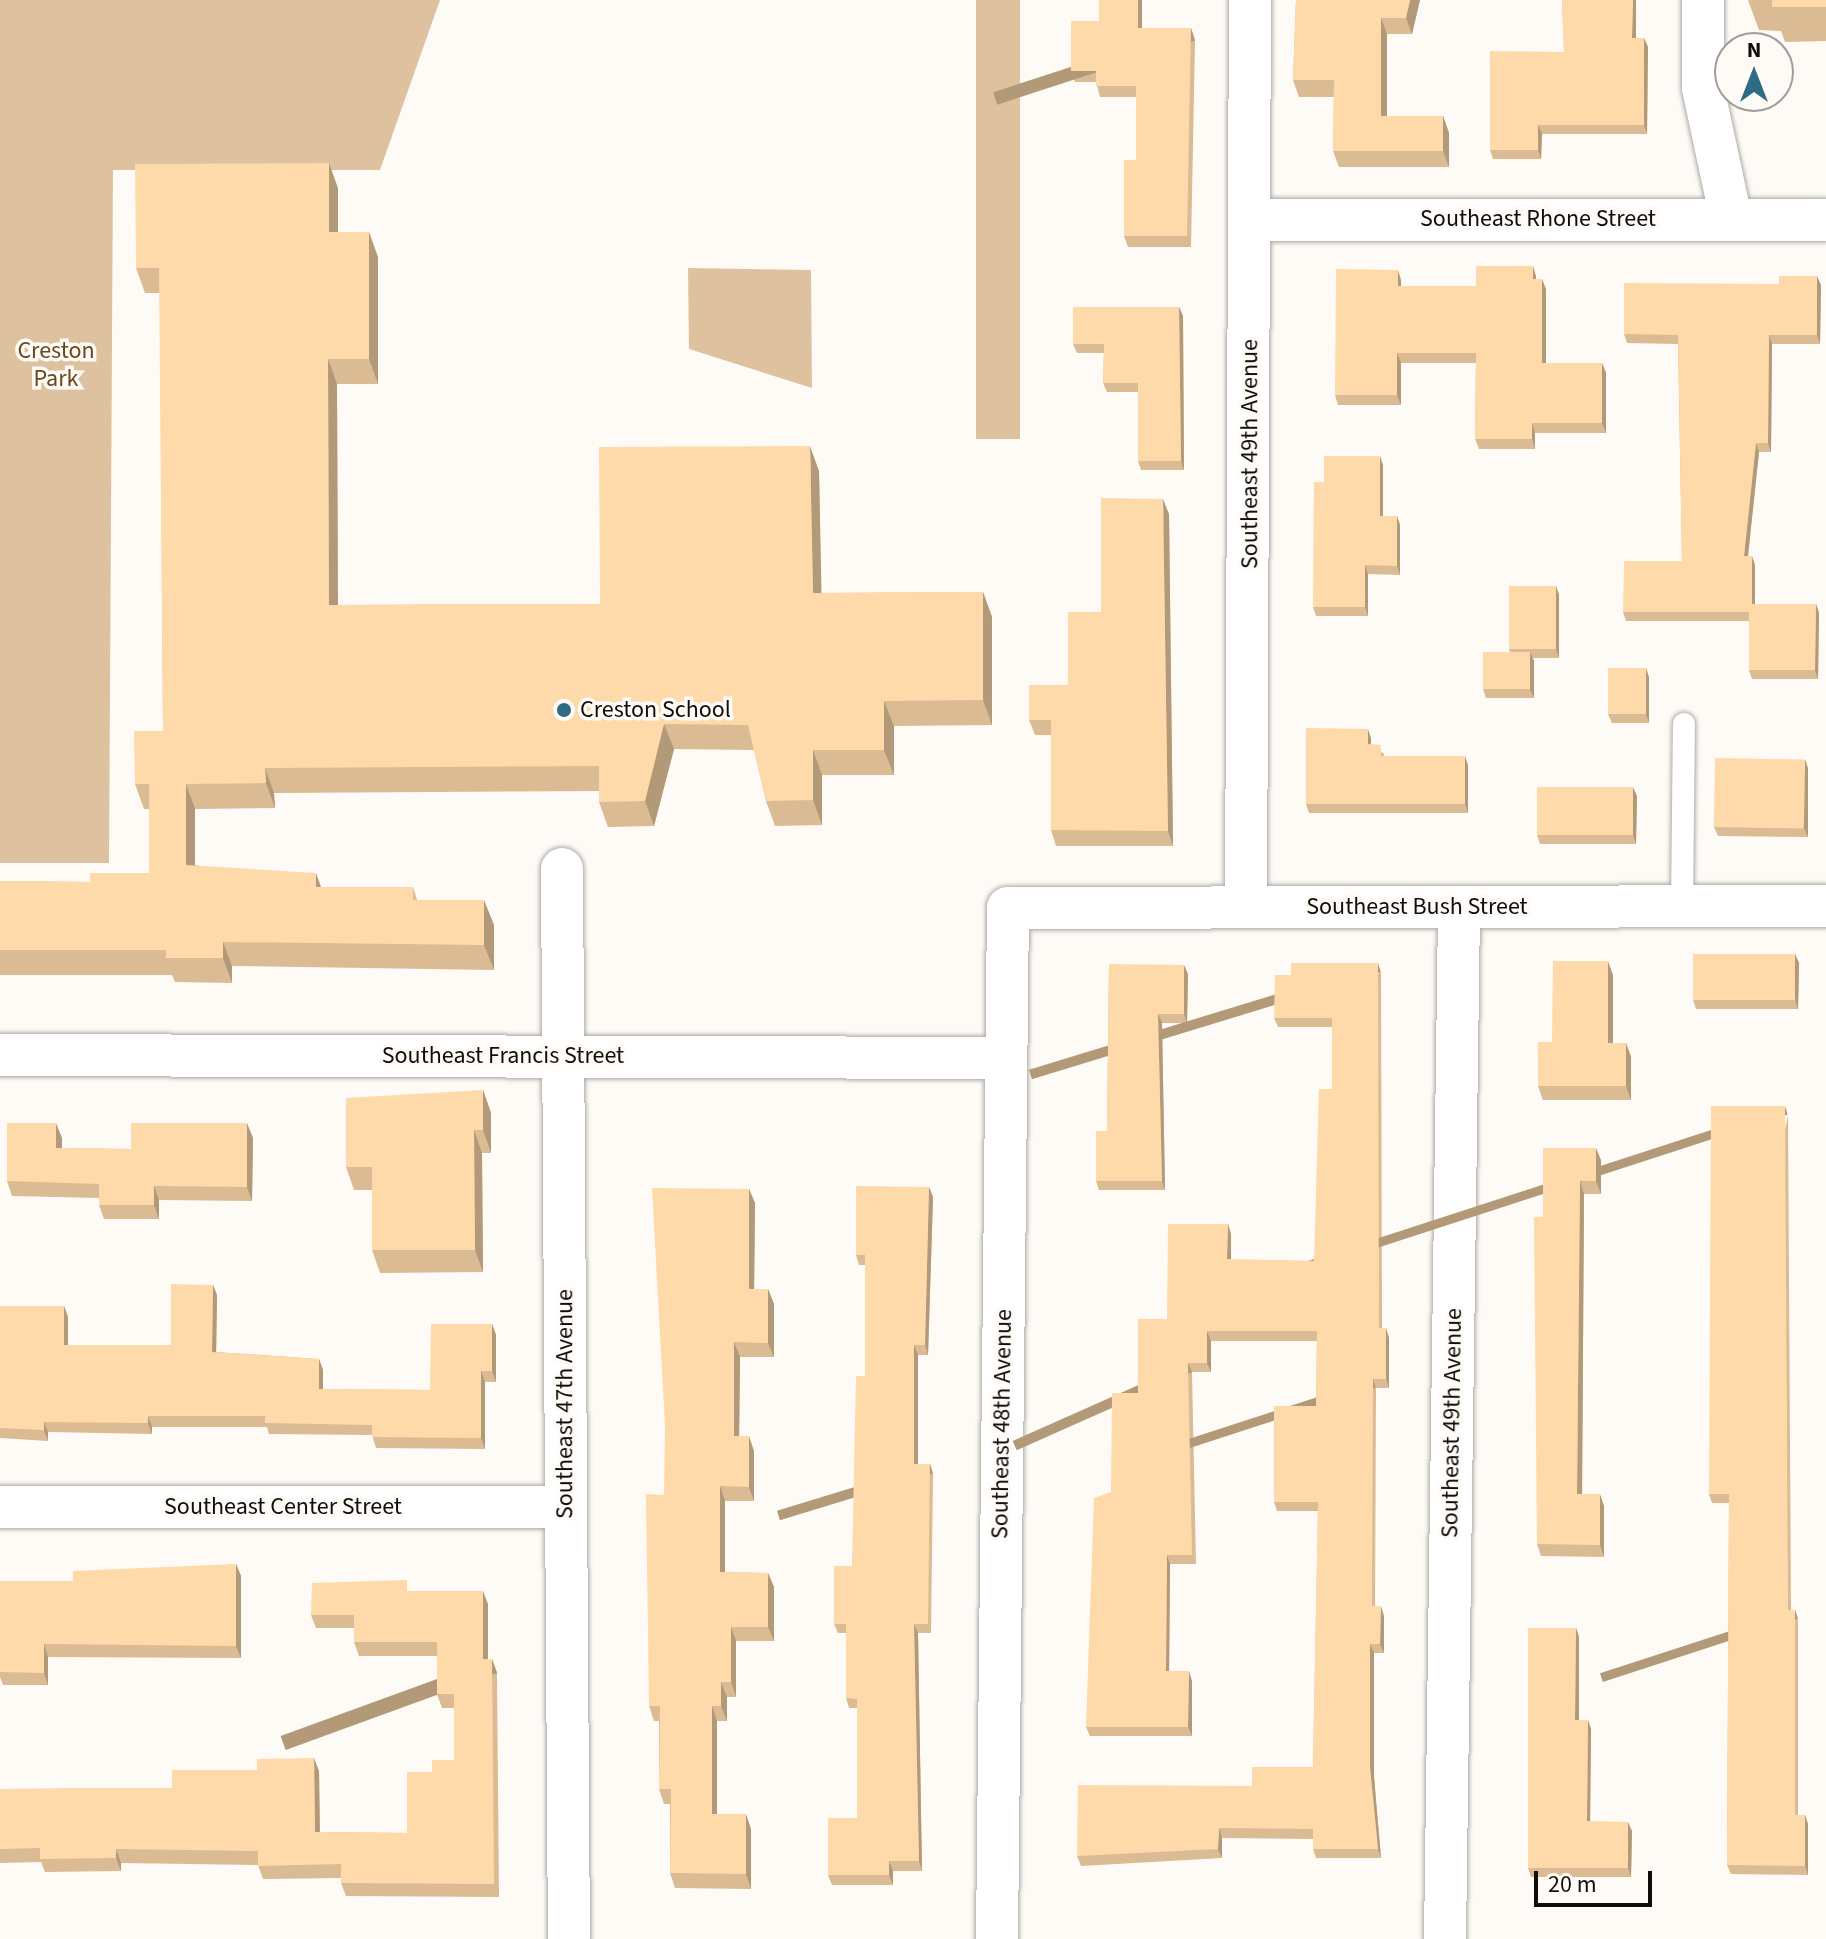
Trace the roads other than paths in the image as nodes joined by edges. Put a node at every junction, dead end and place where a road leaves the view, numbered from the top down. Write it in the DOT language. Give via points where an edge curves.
graph roads {
  1 [pos="1250,0"];
  2 [pos="1703,0"];
  3 [pos="1731,219"];
  4 [pos="1251,220"];
  5 [pos="1826,220"];
  6 [pos="1684,724"];
  7 [pos="562,869"];
  8 [pos="1826,906"];
  9 [pos="1246,907"];
  10 [pos="1459,907"];
  11 [pos="1682,907"];
  12 [pos="1008,908"];
  13 [pos="0,1055"];
  14 [pos="563,1056"];
  15 [pos="1006,1058"];
  16 [pos="0,1507"];
  17 [pos="566,1507"];
  18 [pos="569,1939"];
  19 [pos="997,1939"];
  20 [pos="1445,1939"];
  1 -- 4 [label="street, Southeast 49th Avenue"];
  2 -- 3 [label="street" via="1703,88"];
  3 -- 4 [label="street, Southeast Rhone Street"];
  3 -- 5 [label="street, Southeast Rhone Street"];
  4 -- 9 [label="street, Southeast 49th Avenue"];
  6 -- 11 [label="lane"];
  7 -- 14 [label="street, Southeast 47th Avenue"];
  8 -- 11 [label="street, Southeast Bush Street"];
  9 -- 10 [label="street, Southeast Bush Street"];
  9 -- 12 [label="street, Southeast Bush Street"];
  10 -- 11 [label="street, Southeast Bush Street"];
  10 -- 20 [label="street, Southeast 49th Avenue"];
  12 -- 15 [label="street, Southeast 48th Avenue"];
  13 -- 14 [label="street, Southeast Francis Street"];
  14 -- 15 [label="street, Southeast Francis Street"];
  14 -- 17 [label="street, Southeast 47th Avenue"];
  15 -- 19 [label="street, Southeast 48th Avenue"];
  16 -- 17 [label="street, Southeast Center Street"];
  17 -- 18 [label="street, Southeast 47th Avenue"];
}
